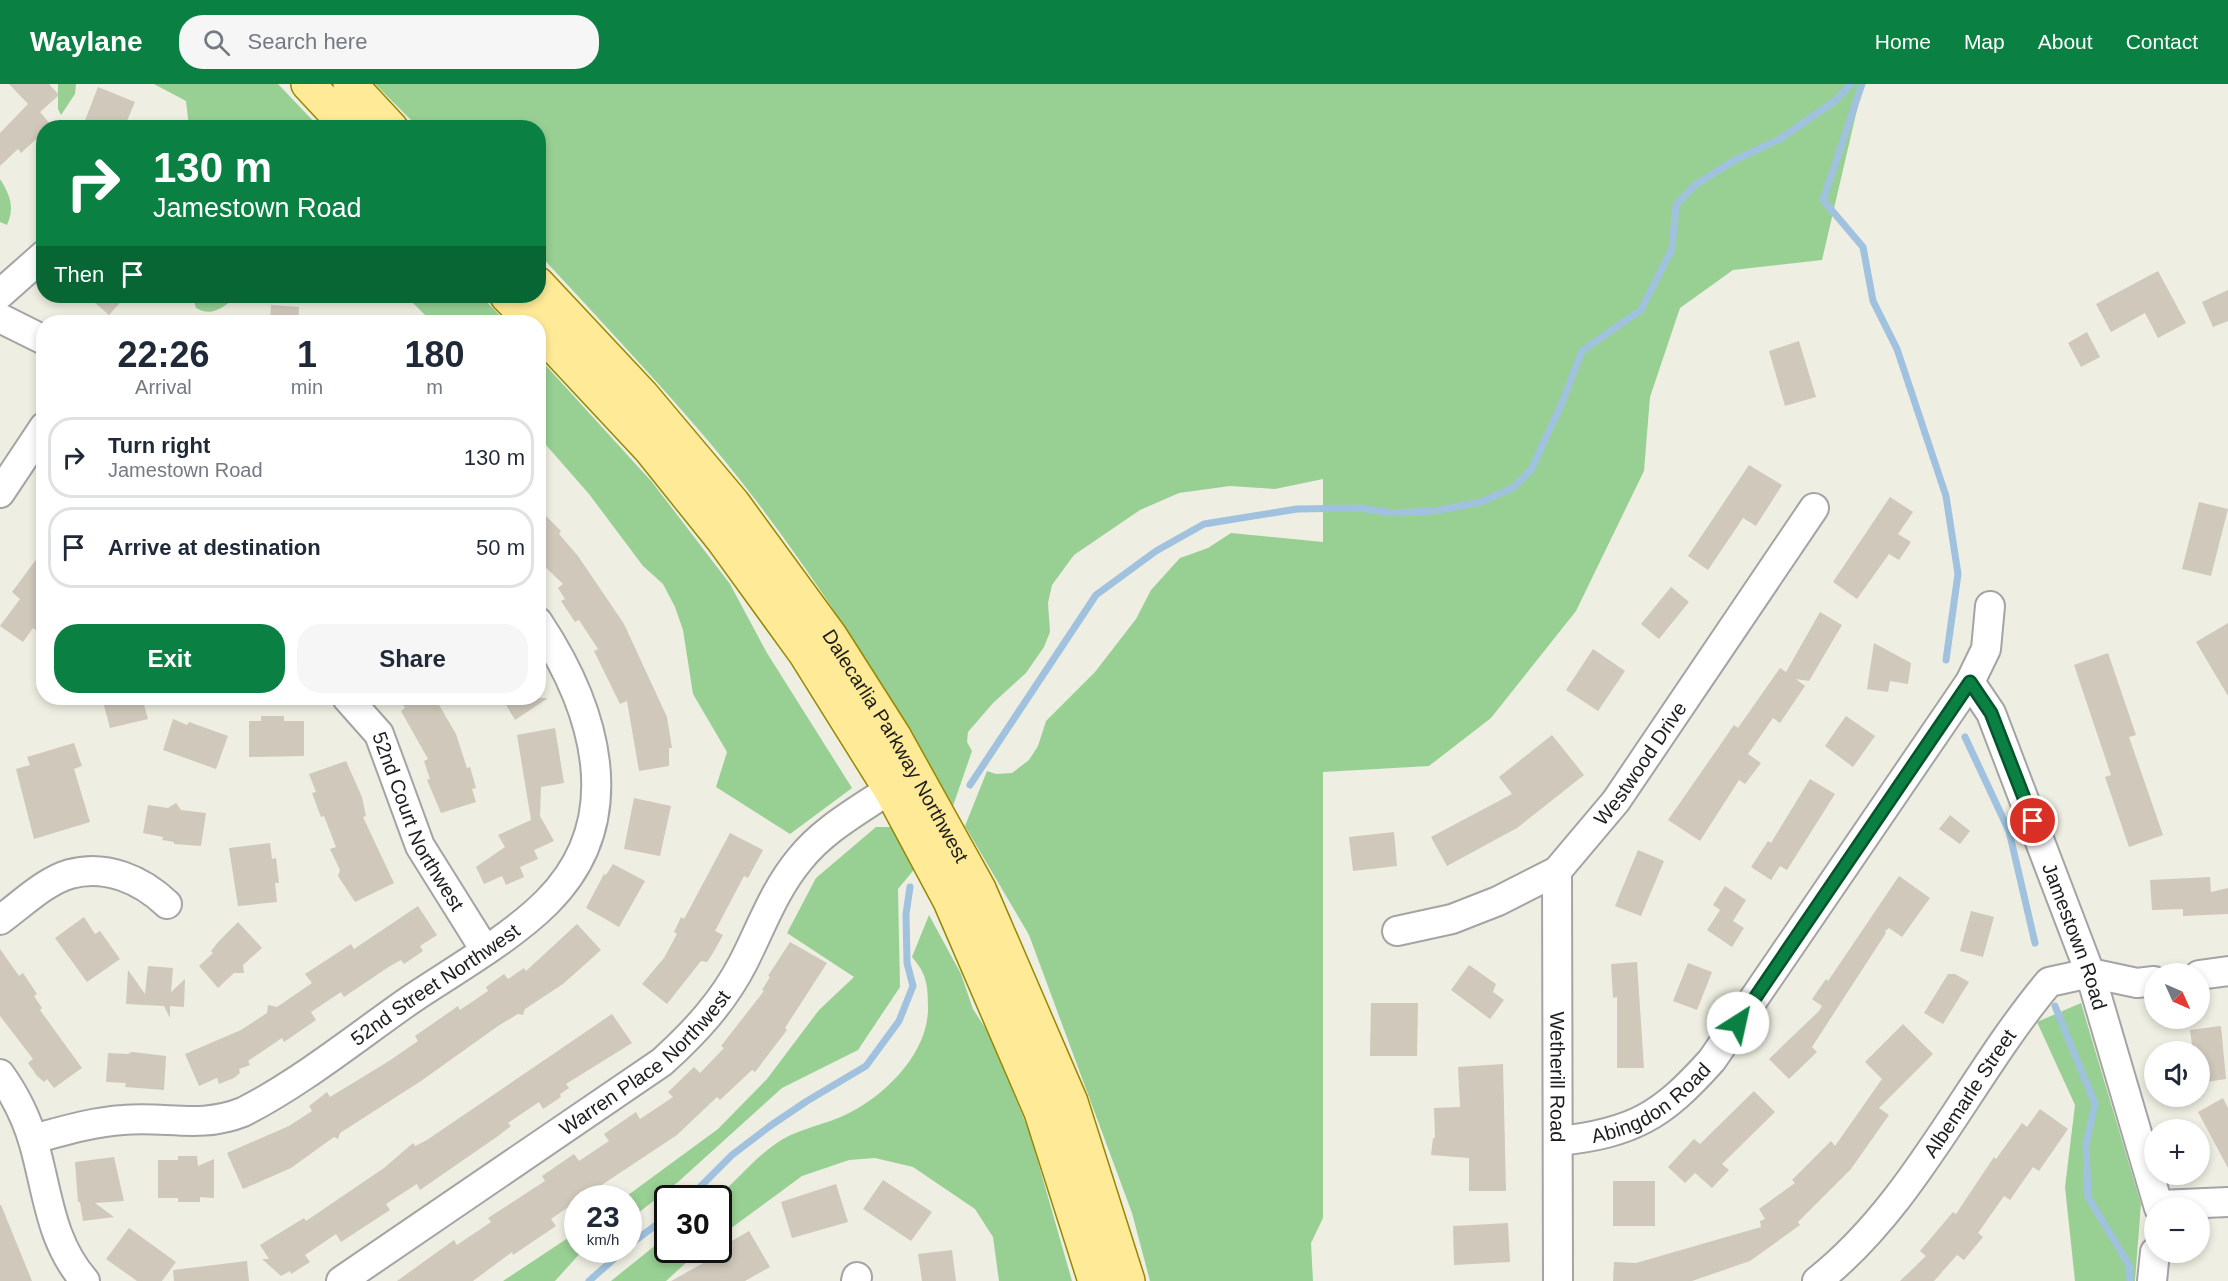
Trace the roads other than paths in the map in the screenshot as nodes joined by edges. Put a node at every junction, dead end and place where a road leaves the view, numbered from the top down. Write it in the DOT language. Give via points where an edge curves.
graph roads {
  1 [pos="308,84"];
  2 [pos="350,84"];
  3 [pos="342,120"];
  4 [pos="384,120"];
  5 [pos="36,262"];
  6 [pos="546,293"];
  7 [pos="0,294"];
  8 [pos="514,303"];
  9 [pos="526,315"];
  10 [pos="0,318"];
  11 [pos="36,336"];
  12 [pos="546,338"];
  13 [pos="36,439"];
  14 [pos="0,493"];
  15 [pos="1814,508"];
  16 [pos="1990,606"];
  17 [pos="546,635"];
  18 [pos="1970,682"];
  19 [pos="353,705"];
  20 [pos="890,789"];
  21 [pos="1557,871"];
  22 [pos="167,904"];
  23 [pos="0,920"];
  24 [pos="1397,931"];
  25 [pos="485,950"];
  26 [pos="2228,971"];
  27 [pos="2090,973"];
  28 [pos="2210,973"];
  29 [pos="2144,982"];
  30 [pos="0,1074"];
  31 [pos="33,1139"];
  32 [pos="1559,1141"];
  33 [pos="2156,1197"];
  34 [pos="2228,1202"];
  35 [pos="2210,1203"];
  36 [pos="2154,1263"];
  37 [pos="85,1281"];
  38 [pos="341,1281"];
  39 [pos="1095,1281"];
  40 [pos="1128,1281"];
  41 [pos="1557,1281"];
  42 [pos="1817,1281"];
  43 [pos="2152,1281"];
  1 -- 3 [label="main road"];
  2 -- 4 [label="main road"];
  5 -- 7 [label="street"];
  6 -- 40 [label="main road, Dalecarlia Parkway Northwest" via="658,412 743,515 831,637 900,746 979,889 1066,1092"];
  8 -- 9 [label="main road"];
  10 -- 11 [label="street"];
  12 -- 20 [label="main road, Dalecarlia Parkway Northwest" via="642,441 716,530 805,653"];
  13 -- 14 [label="street"];
  15 -- 21 [label="street, Westwood Drive" via="1616,801"];
  16 -- 18 [label="street" via="1986,649"];
  17 -- 25 [label="street, 52nd Street Northwest" via="565,667 590,727 596,756 594,805 583,845 564,881 538,910"];
  18 -- 27 [label="street, Jamestown Road" via="1991,713"];
  18 -- 32 [label="street, Abingdon Road" via="1712,1060 1684,1092 1644,1121 1599,1137"];
  19 -- 25 [label="street, 52nd Court Northwest" via="379,734 420,846"];
  20 -- 38 [label="street, Warren Place Northwest" via="832,827 799,860 779,887 718,1005 662,1062"];
  20 -- 39 [label="main road, Dalecarlia Parkway Northwest" via="950,901 1041,1112"];
  21 -- 24 [label="street, Westwood Drive" via="1452,919"];
  21 -- 32 [label="street, Wetherill Road"];
  22 -- 23 [label="street" via="129,878 84,872 56,880"];
  25 -- 31 [label="street, 52nd Street Northwest" via="243,1112 203,1122 108,1121"];
  26 -- 28 [label="street"];
  27 -- 29 [label="street, Albemarle Street"];
  27 -- 33 [label="street, Jamestown Road"];
  27 -- 42 [label="street, Albemarle Street" via="2049,982 1881,1218 1846,1257"];
  30 -- 31 [label="street"];
  31 -- 37 [label="street" via="55,1231"];
  32 -- 41 [label="street, Wetherill Road"];
  34 -- 35 [label="street"];
  36 -- 43 [label="street"];
}
